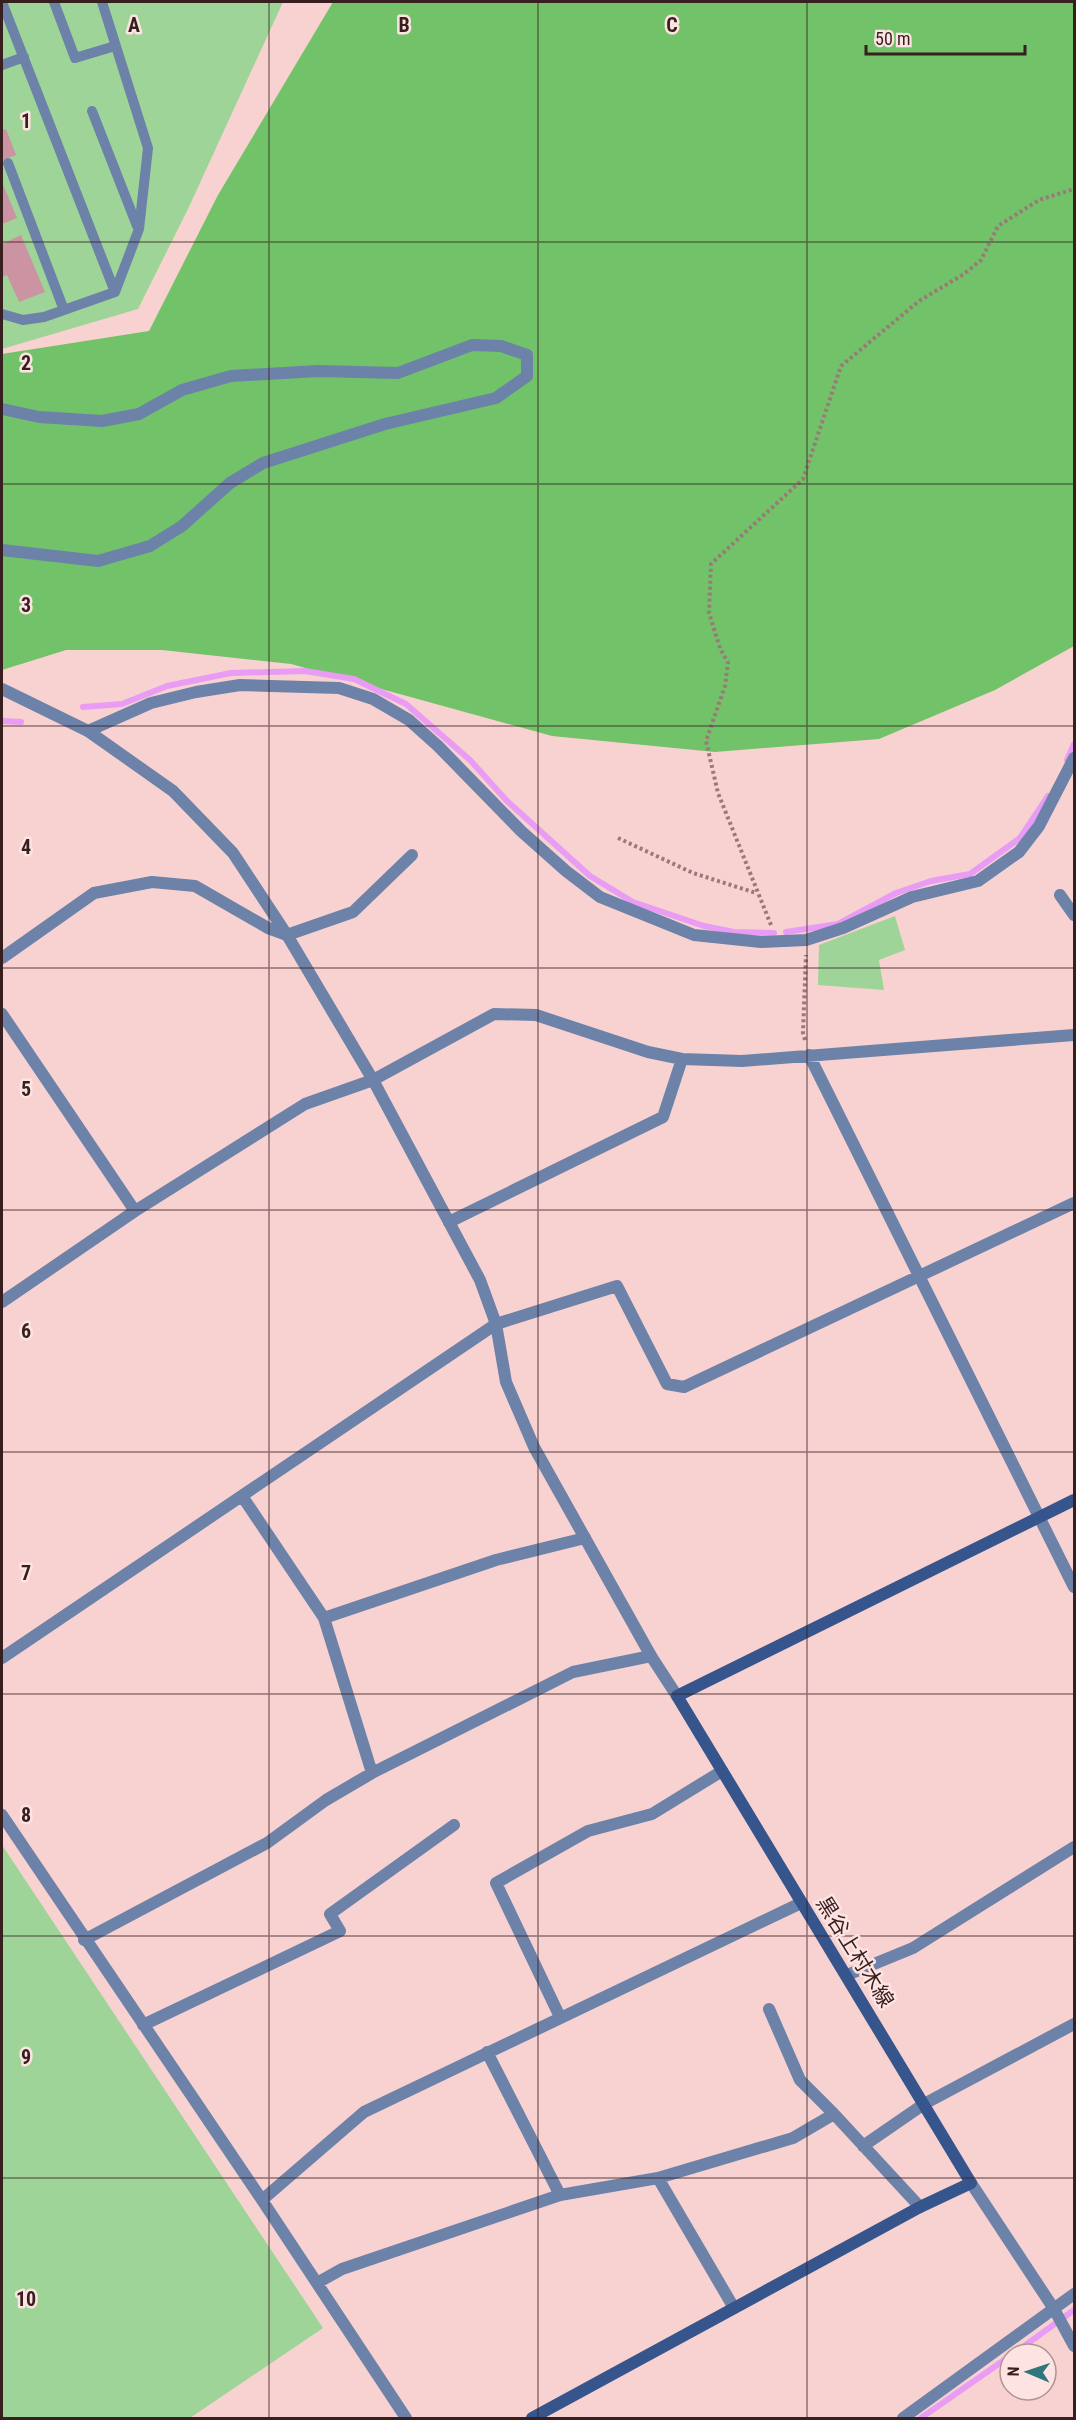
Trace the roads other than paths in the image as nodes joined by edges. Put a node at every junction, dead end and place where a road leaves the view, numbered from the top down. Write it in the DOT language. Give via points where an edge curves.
graph roads {
  1 [pos="2,2"];
  2 [pos="54,2"];
  3 [pos="102,2"];
  4 [pos="116,46"];
  5 [pos="24,57"];
  6 [pos="2,65"];
  7 [pos="92,111"];
  8 [pos="8,163"];
  9 [pos="139,229"];
  10 [pos="115,292"];
  11 [pos="64,310"];
  12 [pos="2,314"];
  13 [pos="2,409"];
  14 [pos="2,550"];
  15 [pos="2,689"];
  16 [pos="88,731"];
  17 [pos="1074,758"];
  18 [pos="412,855"];
  19 [pos="1060,895"];
  20 [pos="1074,915"];
  21 [pos="287,935"];
  22 [pos="2,958"];
  23 [pos="2,1014"];
  24 [pos="1074,1035"];
  25 [pos="809,1055"];
  26 [pos="682,1059"];
  27 [pos="373,1080"];
  28 [pos="1074,1203"];
  29 [pos="135,1210"];
  30 [pos="449,1221"];
  31 [pos="919,1277"];
  32 [pos="2,1302"];
  33 [pos="496,1324"];
  34 [pos="242,1496"];
  35 [pos="1074,1500"];
  36 [pos="1040,1516"];
  37 [pos="585,1538"];
  38 [pos="1074,1587"];
  39 [pos="324,1618"];
  40 [pos="651,1656"];
  41 [pos="2,1658"];
  42 [pos="677,1695"];
  43 [pos="722,1771"];
  44 [pos="372,1773"];
  45 [pos="2,1815"];
  46 [pos="454,1825"];
  47 [pos="1074,1847"];
  48 [pos="801,1903"];
  49 [pos="84,1940"];
  50 [pos="847,1975"];
  51 [pos="769,2009"];
  52 [pos="560,2017"];
  53 [pos="1074,2024"];
  54 [pos="143,2025"];
  55 [pos="488,2052"];
  56 [pos="924,2104"];
  57 [pos="834,2114"];
  58 [pos="863,2146"];
  59 [pos="658,2178"];
  60 [pos="971,2183"];
  61 [pos="560,2195"];
  62 [pos="262,2200"];
  63 [pos="920,2207"];
  64 [pos="317,2283"];
  65 [pos="1074,2294"];
  66 [pos="734,2308"];
  67 [pos="1054,2309"];
  68 [pos="1074,2346"];
  69 [pos="406,2418"];
  70 [pos="532,2418"];
  71 [pos="903,2418"];
  1 -- 5 [label="lane"];
  2 -- 4 [label="lane" via="75,58"];
  3 -- 4 [label="lane"];
  4 -- 9 [label="lane" via="148,148"];
  5 -- 6 [label="lane"];
  5 -- 10 [label="lane"];
  7 -- 9 [label="lane"];
  8 -- 11 [label="lane"];
  9 -- 10 [label="lane"];
  10 -- 11 [label="lane"];
  11 -- 12 [label="lane" via="23,320"];
  13 -- 14 [label="street" via="39,417 102,421 139,414 182,390 231,376 318,370 398,373 472,345 501,346 527,355 527,376 496,398 385,424 263,463 230,483 182,526 150,546 98,561"];
  15 -- 16 [label="street"];
  16 -- 17 [label="street" via="151,703 196,692 240,685 339,688 373,699 409,720 521,831 600,897 694,935 761,942 806,940 912,897 978,880 1019,852 1039,826"];
  16 -- 21 [label="street" via="181,799 233,853"];
  18 -- 21 [label="street" via="352,912"];
  19 -- 20 [label="street"];
  21 -- 22 [label="street" via="195,886 152,882 94,893"];
  21 -- 27 [label="street"];
  23 -- 29 [label="street"];
  24 -- 25 [label="street"];
  25 -- 26 [label="street" via="742,1061"];
  25 -- 31 [label="street"];
  26 -- 27 [label="street" via="648,1052 536,1015 494,1014"];
  26 -- 30 [label="street" via="663,1117"];
  27 -- 29 [label="street" via="305,1104"];
  27 -- 30 [label="street"];
  28 -- 31 [label="street"];
  29 -- 32 [label="street"];
  30 -- 33 [label="street" via="480,1280"];
  31 -- 33 [label="street" via="684,1387 667,1384 617,1286"];
  31 -- 36 [label="street"];
  33 -- 34 [label="street"];
  33 -- 37 [label="street" via="506,1382 534,1447"];
  34 -- 39 [label="street"];
  34 -- 41 [label="street"];
  35 -- 36 [label="main road"];
  36 -- 38 [label="street"];
  36 -- 42 [label="main road"];
  37 -- 39 [label="street" via="496,1560"];
  37 -- 40 [label="street"];
  39 -- 44 [label="street"];
  40 -- 42 [label="street"];
  40 -- 44 [label="street" via="573,1672"];
  42 -- 43 [label="main road, 黒谷上村木線"];
  43 -- 48 [label="main road, 黒谷上村木線"];
  43 -- 52 [label="street" via="652,1814 588,1831 496,1883"];
  44 -- 49 [label="street" via="326,1800 267,1843"];
  45 -- 49 [label="street"];
  46 -- 54 [label="street" via="330,1914 340,1931"];
  47 -- 50 [label="street" via="912,1948"];
  48 -- 50 [label="main road, 黒谷上村木線"];
  48 -- 52 [label="street"];
  49 -- 54 [label="street"];
  50 -- 56 [label="main road, 黒谷上村木線"];
  51 -- 57 [label="street" via="800,2080"];
  52 -- 55 [label="street"];
  53 -- 56 [label="street"];
  54 -- 62 [label="street"];
  55 -- 61 [label="street"];
  55 -- 62 [label="street" via="364,2112"];
  56 -- 58 [label="street"];
  56 -- 60 [label="main road, 黒谷上村木線"];
  57 -- 58 [label="street"];
  57 -- 59 [label="street" via="793,2138"];
  58 -- 63 [label="street"];
  59 -- 61 [label="street"];
  59 -- 66 [label="street"];
  60 -- 63 [label="main road"];
  60 -- 67 [label="street"];
  61 -- 64 [label="street" via="342,2269"];
  62 -- 64 [label="street"];
  63 -- 66 [label="main road"];
  64 -- 69 [label="street"];
  65 -- 67 [label="street"];
  66 -- 70 [label="main road"];
  67 -- 68 [label="street"];
  67 -- 71 [label="street"];
}
